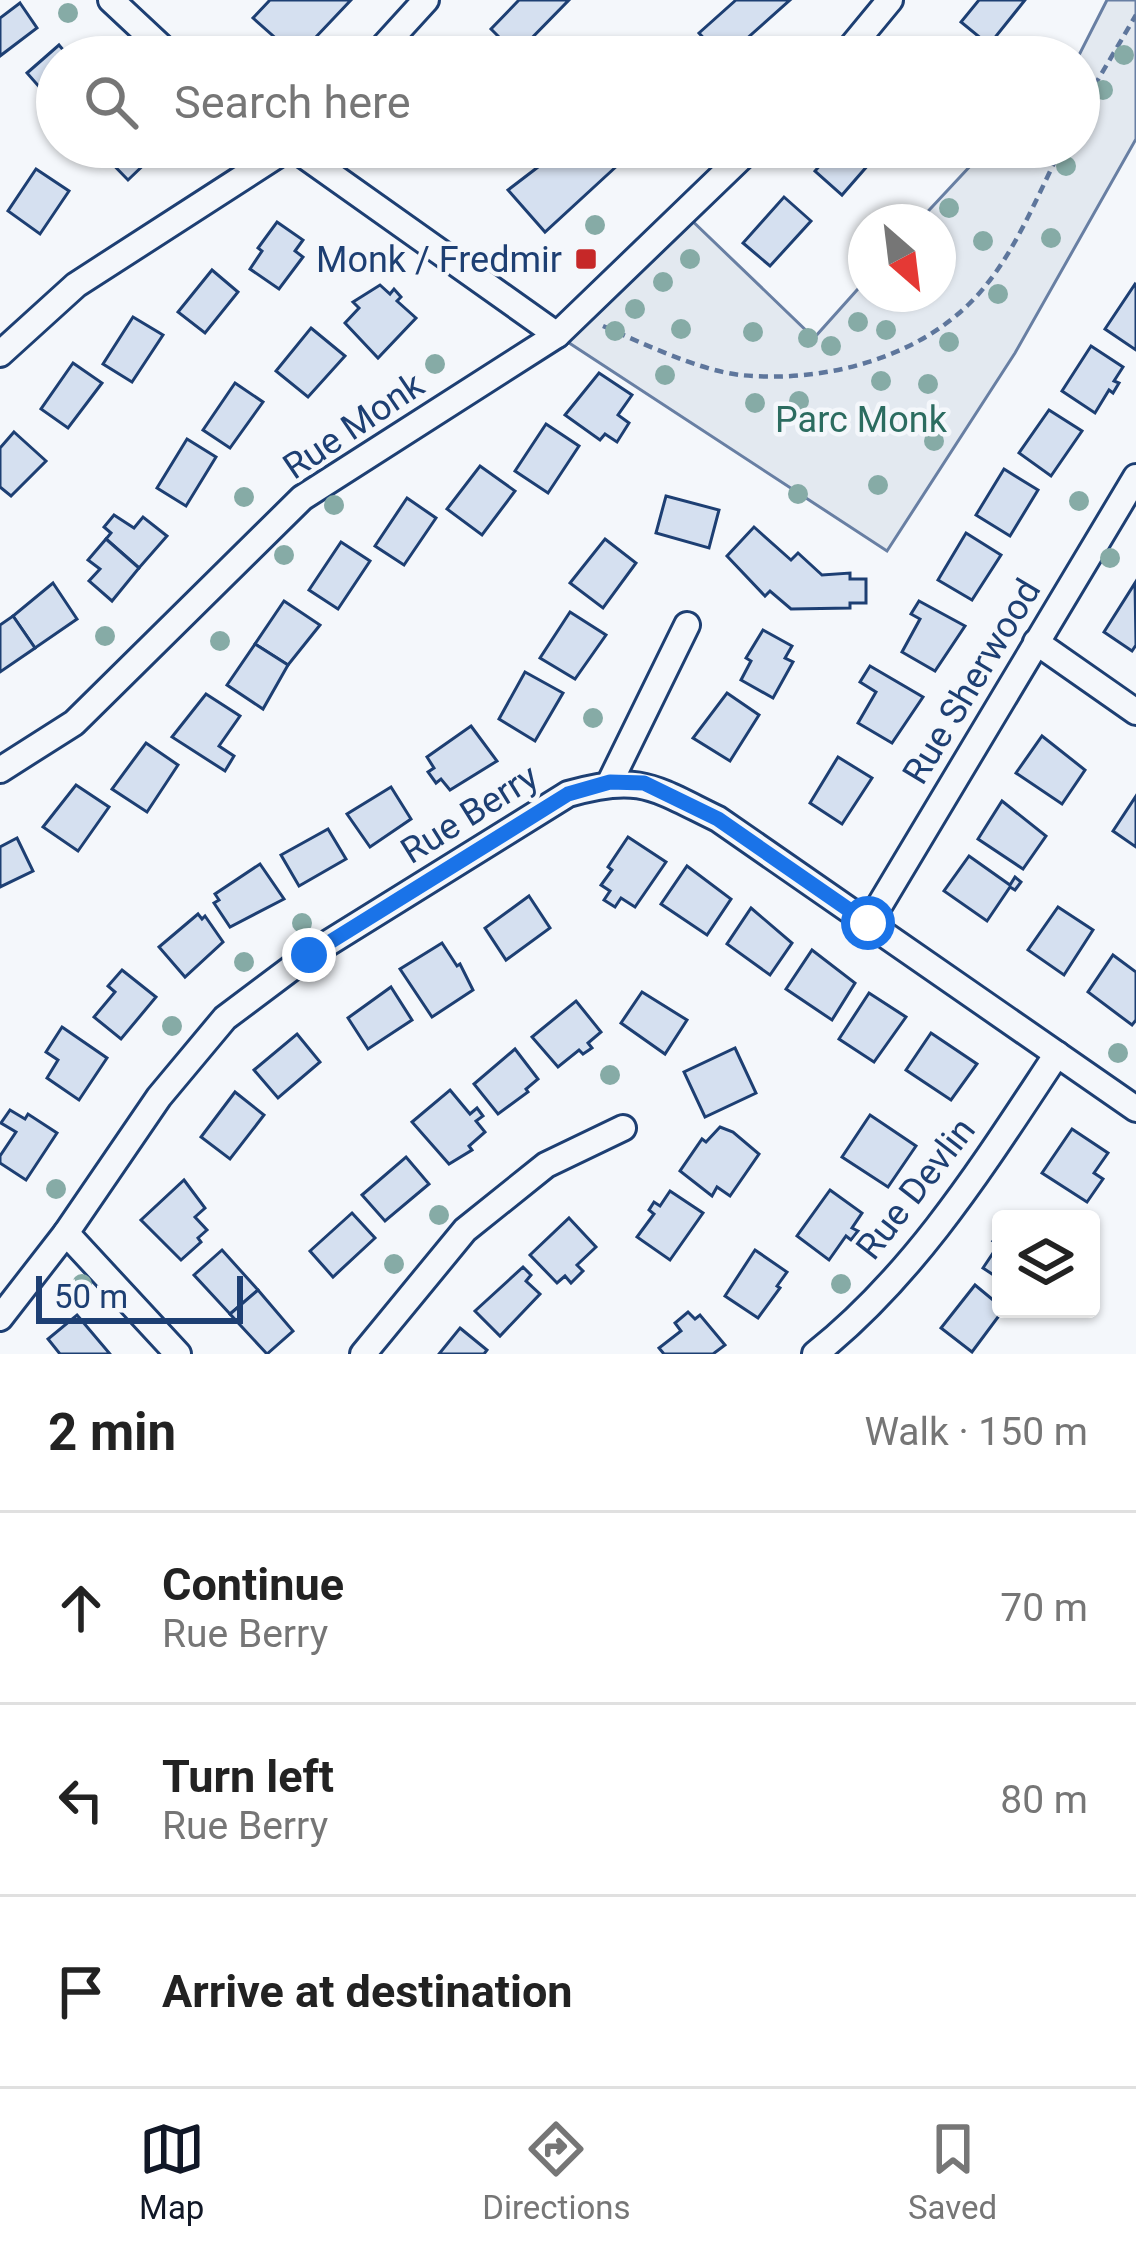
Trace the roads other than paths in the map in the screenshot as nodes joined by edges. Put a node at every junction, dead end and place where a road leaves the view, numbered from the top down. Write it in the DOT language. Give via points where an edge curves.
graph roads {
  1 [pos="111,0"];
  2 [pos="426,0"];
  3 [pos="890,0"];
  4 [pos="150,36"];
  5 [pos="393,36"];
  6 [pos="860,36"];
  7 [pos="258,168"];
  8 [pos="321,168"];
  9 [pos="730,168"];
  10 [pos="557,335"];
  11 [pos="0,354"];
  12 [pos="1136,477"];
  13 [pos="687,625"];
  14 [pos="1036,642"];
  15 [pos="1136,712"];
  16 [pos="0,770"];
  17 [pos="610,782"];
  18 [pos="868,923"];
  19 [pos="1057,1054"];
  20 [pos="1136,1109"];
  21 [pos="623,1128"];
  22 [pos="66,1233"];
  23 [pos="0,1318"];
  24 [pos="178,1354"];
  25 [pos="363,1354"];
  26 [pos="815,1354"];
  1 -- 4 [label="street"];
  2 -- 5 [label="street"];
  3 -- 6 [label="street"];
  7 -- 11 [label="street" via="76,285"];
  8 -- 10 [label="street"];
  9 -- 10 [label="street, Rue Monk"];
  10 -- 16 [label="street, Rue Monk" via="302,498 74,723"];
  12 -- 14 [label="street, Rue Sherwood"];
  13 -- 17 [label="street"];
  14 -- 15 [label="street"];
  14 -- 18 [label="street, Rue Sherwood"];
  17 -- 18 [label="street" via="644,783 718,819"];
  17 -- 22 [label="street, Rue Berry" via="568,794 309,955 225,1018 159,1097"];
  18 -- 19 [label="street"];
  19 -- 20 [label="street"];
  19 -- 26 [label="street, Rue Devlin" via="950,1216"];
  21 -- 25 [label="street" via="546,1165 465,1230"];
  22 -- 23 [label="street, Rue Berry"];
  22 -- 24 [label="street"];
}
